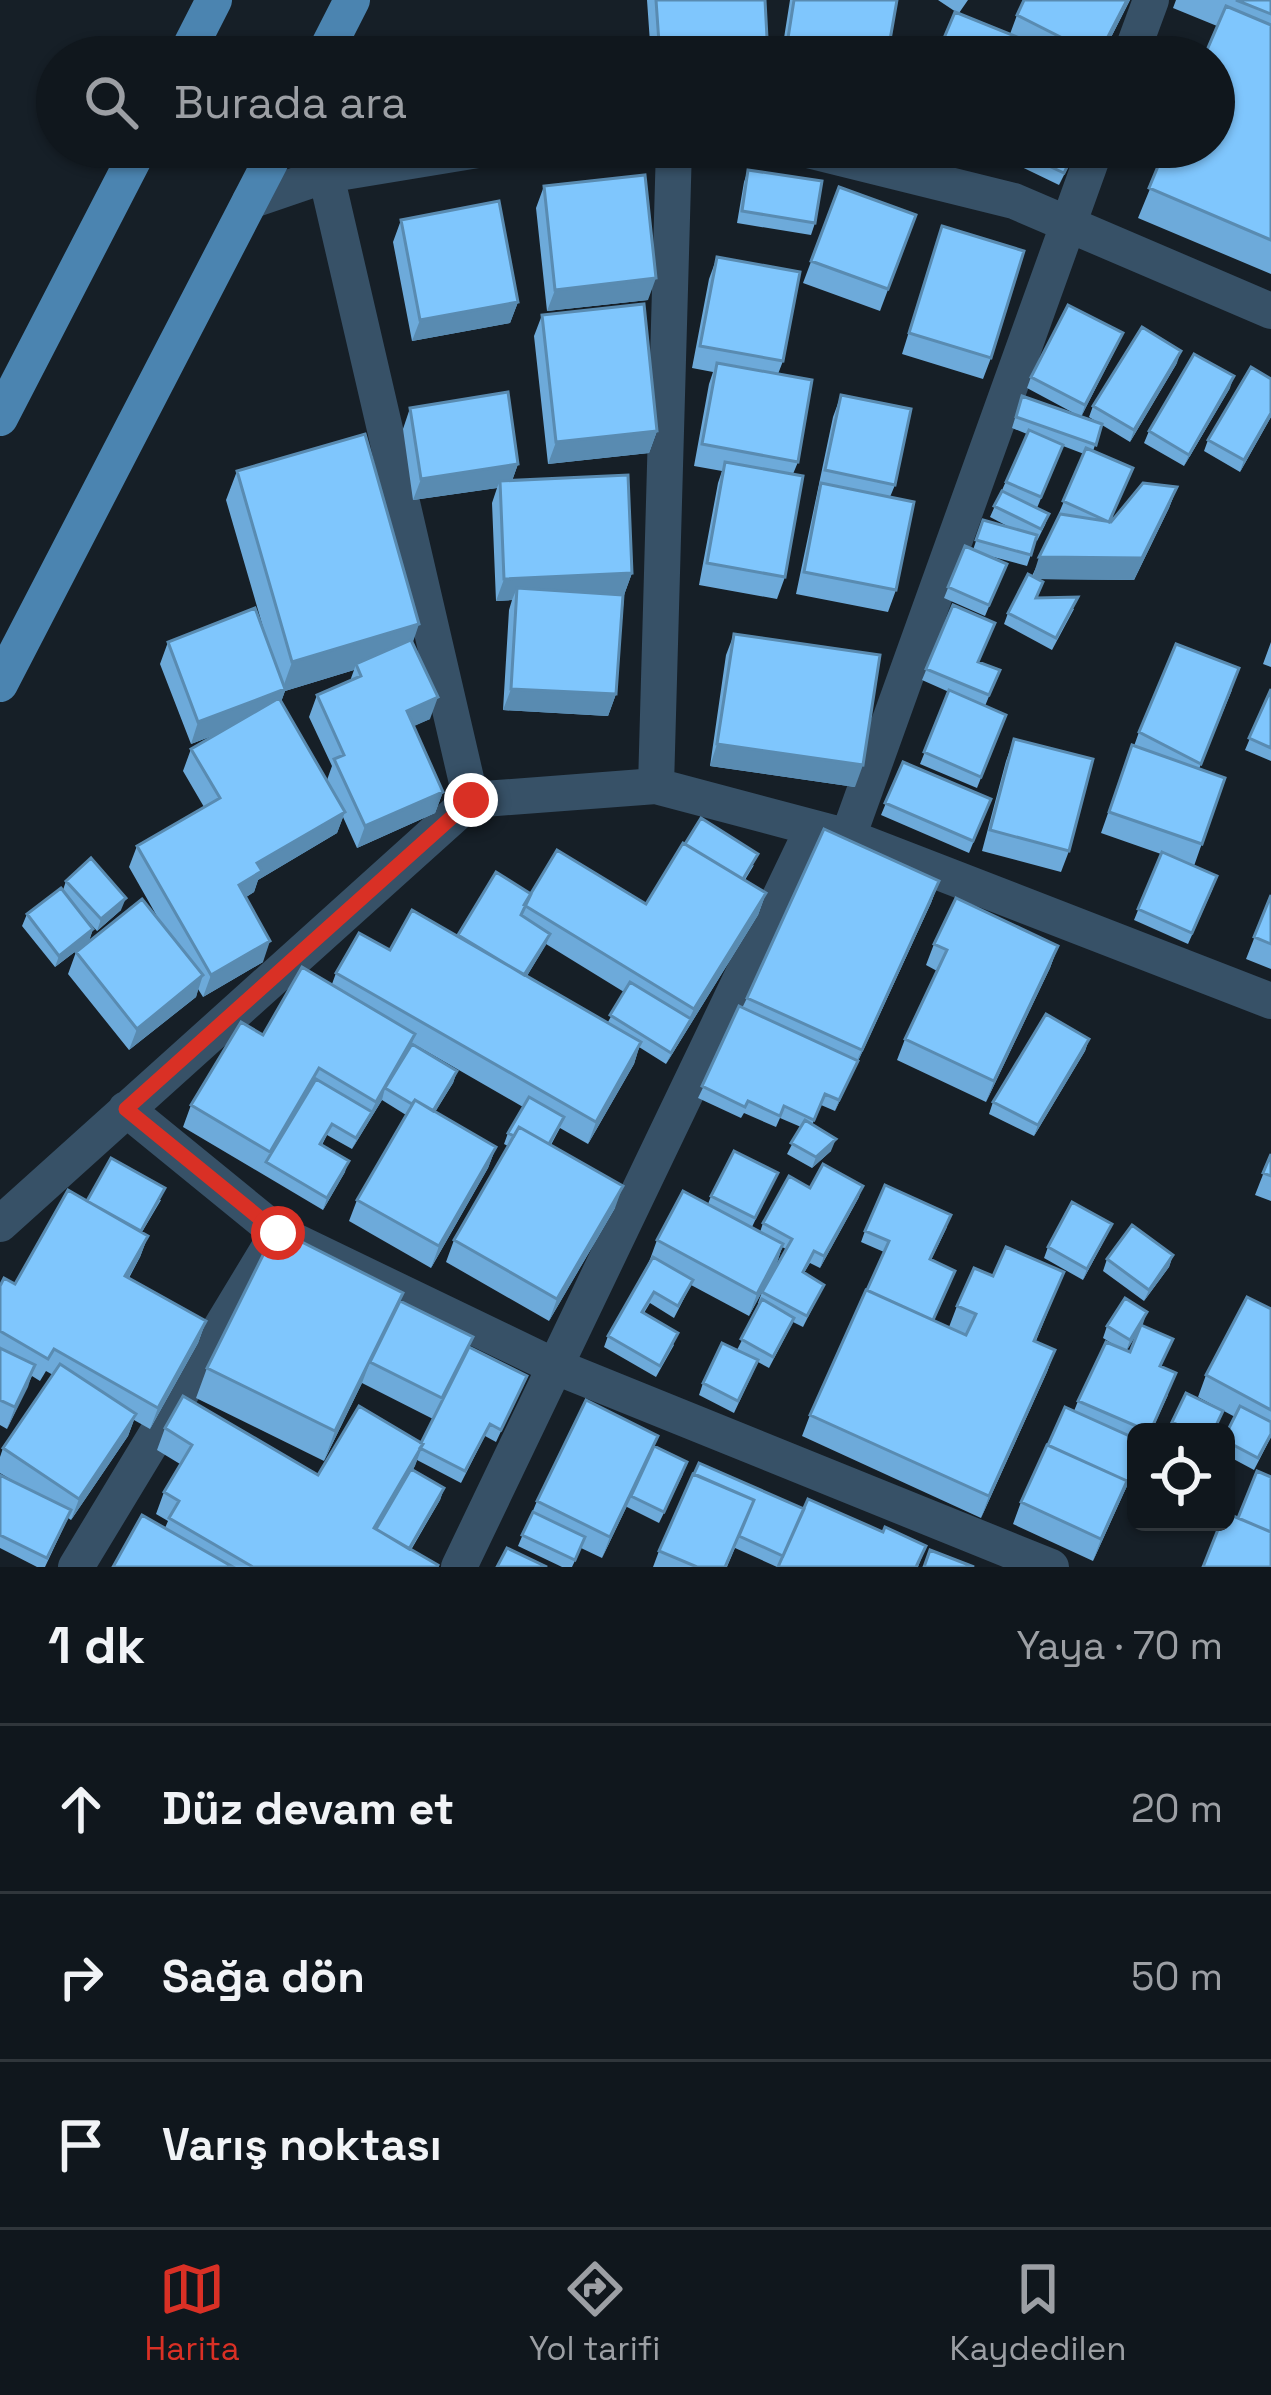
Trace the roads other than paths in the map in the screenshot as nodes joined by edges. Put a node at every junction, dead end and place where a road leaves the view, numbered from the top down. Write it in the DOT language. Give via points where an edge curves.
graph roads {
  1 [pos="214,0"];
  2 [pos="352,0"];
  3 [pos="1151,0"];
  4 [pos="196,36"];
  5 [pos="334,36"];
  6 [pos="1138,36"];
  7 [pos="129,168"];
  8 [pos="267,168"];
  9 [pos="368,168"];
  10 [pos="673,168"];
  11 [pos="881,168"];
  12 [pos="1088,168"];
  13 [pos="326,175"];
  14 [pos="250,201"];
  15 [pos="1067,224"];
  16 [pos="1271,311"];
  17 [pos="0,418"];
  18 [pos="0,684"];
  19 [pos="656,786"];
  20 [pos="471,800"];
  21 [pos="831,833"];
  22 [pos="1271,1001"];
  23 [pos="126,1109"];
  24 [pos="0,1224"];
  25 [pos="278,1233"];
  26 [pos="554,1366"];
  27 [pos="76,1567"];
  28 [pos="459,1567"];
  29 [pos="1051,1567"];
  1 -- 4 [label="main road"];
  2 -- 5 [label="main road"];
  3 -- 6 [label="street"];
  7 -- 17 [label="main road"];
  8 -- 14 [label="main road"];
  9 -- 13 [label="street"];
  10 -- 19 [label="street"];
  11 -- 15 [label="street" via="1014,201"];
  12 -- 15 [label="street"];
  13 -- 14 [label="street"];
  13 -- 20 [label="street"];
  14 -- 18 [label="main road"];
  15 -- 16 [label="street"];
  15 -- 21 [label="street"];
  19 -- 20 [label="street"];
  19 -- 21 [label="street"];
  20 -- 23 [label="street"];
  21 -- 22 [label="street"];
  21 -- 26 [label="street"];
  23 -- 24 [label="street"];
  23 -- 25 [label="street"];
  25 -- 26 [label="street"];
  25 -- 27 [label="street"];
  26 -- 28 [label="street"];
  26 -- 29 [label="street"];
}
